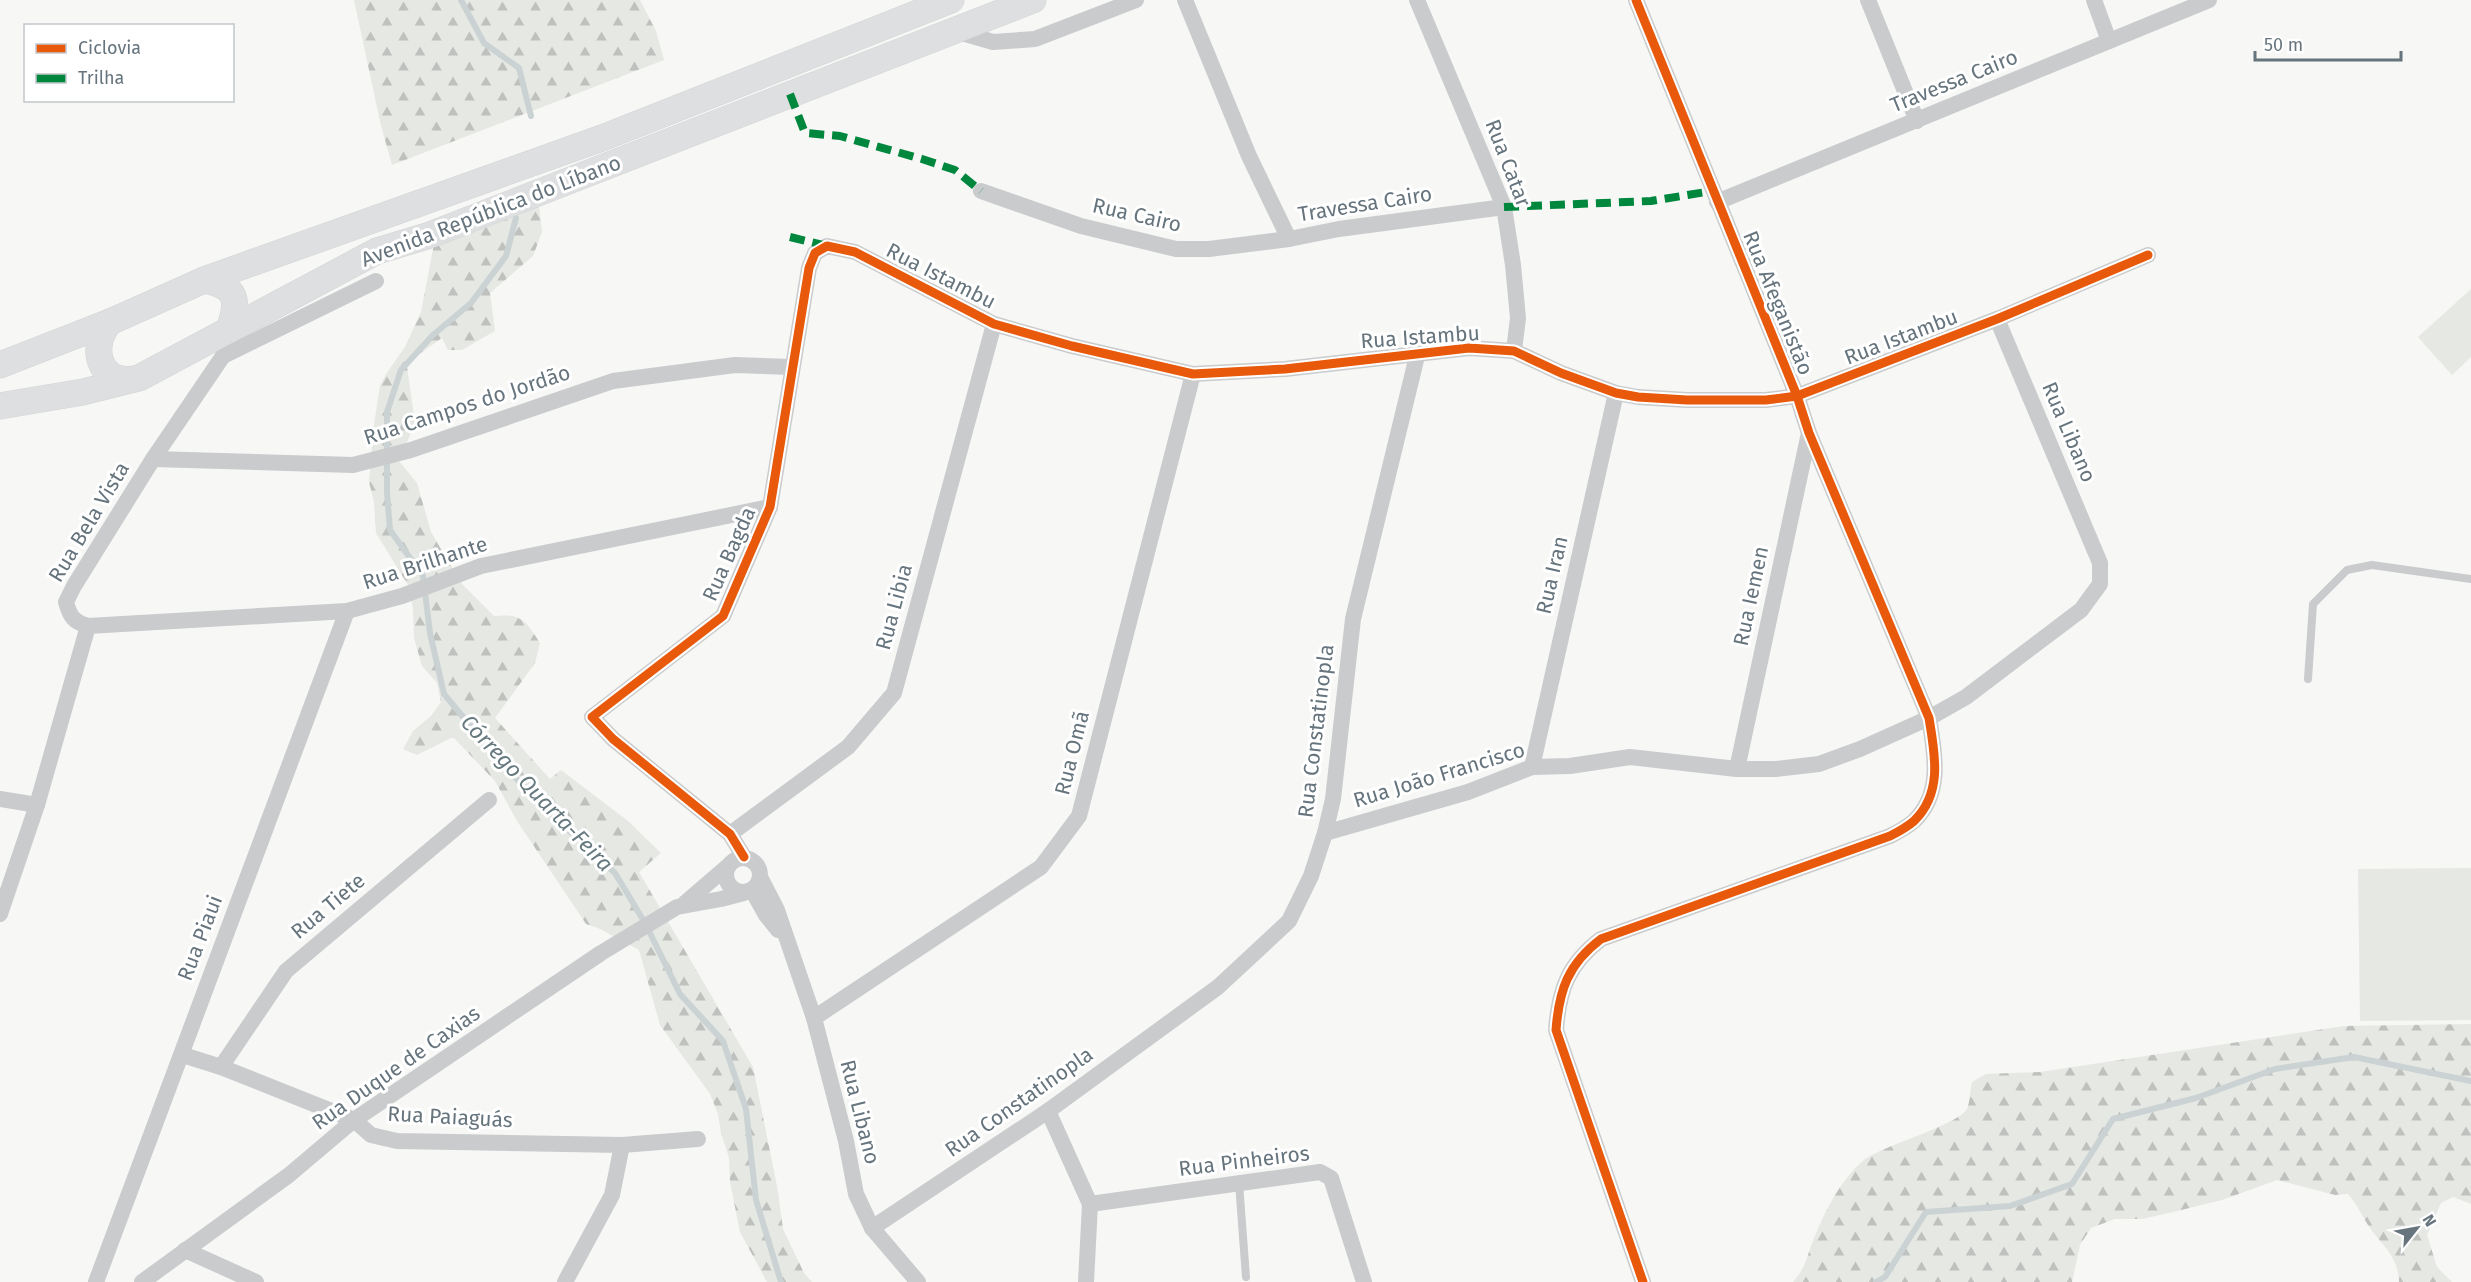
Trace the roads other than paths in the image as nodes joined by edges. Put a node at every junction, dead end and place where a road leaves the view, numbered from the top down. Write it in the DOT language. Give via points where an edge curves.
graph roads {
  1 [pos="951,0"];
  2 [pos="1034,0"];
  3 [pos="1136,0"];
  4 [pos="1185,0"];
  5 [pos="1417,0"];
  6 [pos="1636,0"];
  7 [pos="1868,0"];
  8 [pos="2094,0"];
  9 [pos="2209,0"];
  10 [pos="954,31"];
  11 [pos="2109,41"];
  12 [pos="1917,121"];
  13 [pos="981,191"];
  14 [pos="1716,202"];
  15 [pos="1504,207"];
  16 [pos="1289,238"];
  17 [pos="827,246"];
  18 [pos="2148,255"];
  19 [pos="204,280"];
  20 [pos="376,281"];
  21 [pos="1997,319"];
  22 [pos="110,322"];
  23 [pos="994,324"];
  24 [pos="230,330"];
  25 [pos="1514,351"];
  26 [pos="1418,352"];
  27 [pos="223,356"];
  28 [pos="0,365"];
  29 [pos="791,367"];
  30 [pos="1193,374"];
  31 [pos="139,378"];
  32 [pos="1616,393"];
  33 [pos="1797,396"];
  34 [pos="0,406"];
  35 [pos="1809,433"];
  36 [pos="153,459"];
  37 [pos="770,507"];
  38 [pos="2100,563"];
  39 [pos="2471,579"];
  40 [pos="347,611"];
  41 [pos="88,626"];
  42 [pos="2308,679"];
  43 [pos="1929,718"];
  44 [pos="1532,767"];
  45 [pos="1737,769"];
  46 [pos="0,800"];
  47 [pos="489,800"];
  48 [pos="37,805"];
  49 [pos="1325,833"];
  50 [pos="730,834"];
  51 [pos="744,857"];
  52 [pos="728,866"];
  53 [pos="752,887"];
  54 [pos="684,904"];
  55 [pos="0,914"];
  56 [pos="814,1018"];
  57 [pos="183,1055"];
  58 [pos="221,1067"];
  59 [pos="1048,1111"];
  60 [pos="354,1120"];
  61 [pos="698,1139"];
  62 [pos="622,1145"];
  63 [pos="1239,1183"];
  64 [pos="1090,1204"];
  65 [pos="872,1228"];
  66 [pos="185,1250"];
  67 [pos="1246,1277"];
  68 [pos="96,1282"];
  69 [pos="142,1282"];
  70 [pos="256,1282"];
  71 [pos="564,1282"];
  72 [pos="918,1282"];
  73 [pos="1086,1282"];
  74 [pos="1364,1282"];
  75 [pos="1643,1282"];
  1 -- 19 [label="main road, Avenida República do Líbano" via="602,138"];
  2 -- 10 [label="main road, Avenida República do Líbano"];
  3 -- 10 [label="street" via="1035,39 993,42"];
  4 -- 16 [label="street, Travessa Cairo" via="1249,156"];
  5 -- 15 [label="street, Rua Catar"];
  6 -- 14 [label="street, Rua Afeganistão"];
  7 -- 12 [label="street"];
  8 -- 11 [label="street"];
  9 -- 11 [label="street, Travessa Cairo"];
  10 -- 24 [label="main road, Avenida República do Líbano" via="427,237 377,251"];
  11 -- 12 [label="street, Travessa Cairo"];
  12 -- 14 [label="street, Travessa Cairo"];
  13 -- 16 [label="street, Rua Cairo" via="1081,226 1176,249 1209,249"];
  14 -- 33 [label="street, Rua Afeganistão"];
  15 -- 16 [label="street, Travessa Cairo"];
  15 -- 25 [label="street, Rua Catar" via="1518,318"];
  17 -- 23 [label="street, Rua Istambu" via="855,252"];
  17 -- 29 [label="street, Rua Bagda" via="811,260"];
  18 -- 21 [label="street, Rua Istambu"];
  19 -- 22 [label="main road, Avenida República do Líbano"];
  19 -- 24 [label="main road" via="222,285 235,300"];
  20 -- 27 [label="street"];
  21 -- 33 [label="street, Rua Istambu"];
  21 -- 38 [label="street, Rua Libano"];
  22 -- 28 [label="main road, Avenida República do Líbano"];
  22 -- 31 [label="main road" via="99,342 106,370 117,379"];
  23 -- 30 [label="street, Rua Istambu"];
  23 -- 50 [label="street, Rua Libia" via="894,693 848,747"];
  24 -- 27 [label="street, Rua Bela Vista"];
  24 -- 31 [label="main road, Avenida República do Líbano"];
  25 -- 26 [label="street, Rua Istambu" via="1469,348"];
  25 -- 32 [label="street, Rua Istambu" via="1561,374"];
  26 -- 30 [label="street, Rua Istambu" via="1285,369"];
  26 -- 49 [label="street, Rua Constatinopla" via="1353,619 1333,799"];
  27 -- 36 [label="street, Rua Bela Vista"];
  29 -- 36 [label="street, Rua Campos do Jordão" via="735,365 613,381 411,450 353,465"];
  29 -- 37 [label="street, Rua Bagda"];
  30 -- 56 [label="street, Rua Omã" via="1079,816 1041,867"];
  31 -- 34 [label="main road, Avenida República do Líbano"];
  32 -- 33 [label="street, Rua Istambu" via="1687,400"];
  32 -- 44 [label="street, Rua Iran"];
  33 -- 35 [label="street, Rua Afeganistão"];
  35 -- 43 [label="street, Rua Afeganistão"];
  35 -- 45 [label="street, Rua Iemen"];
  36 -- 41 [label="street, Rua Bela Vista" via="66,602 70,616"];
  37 -- 40 [label="street, Rua Brilhante" via="481,566 402,596"];
  37 -- 50 [label="street, Rua Bagda" via="723,616 592,717 613,739"];
  38 -- 43 [label="street, Rua João Francisco" via="2100,584 2081,610 1966,697"];
  39 -- 42 [label="lane" via="2372,565 2347,570 2313,604"];
  40 -- 41 [label="street, Rua Brilhante"];
  40 -- 57 [label="street, Rua Piaui"];
  41 -- 48 [label="street"];
  43 -- 45 [label="street, Rua João Francisco" via="1818,764"];
  43 -- 75 [label="street, Rua Afeganistão" via="1934,746 1933,792 1912,823 1890,836 1601,939 1575,963 1558,1007 1556,1030"];
  44 -- 45 [label="street, Rua João Francisco" via="1630,757"];
  44 -- 49 [label="street, Rua João Francisco" via="1468,792"];
  46 -- 48 [label="street"];
  47 -- 58 [label="street, Rua Tiete" via="286,971"];
  48 -- 55 [label="street"];
  49 -- 59 [label="street, Rua Constatinopla" via="1311,876 1289,921 1218,987"];
  50 -- 51 [label="street, Rua Libano"];
  51 -- 52 [label="street"];
  51 -- 53 [label="street, Rua Libano" via="758,864"];
  52 -- 53 [label="street, Rua Libano" via="727,880 736,891"];
  52 -- 54 [label="street, Rua Duque de Caxias"];
  53 -- 54 [label="street, Rua Duque de Caxias" via="721,899"];
  53 -- 56 [label="street, Rua Libano" via="766,915 785,938"];
  54 -- 60 [label="street, Rua Duque de Caxias" via="633,933"];
  56 -- 65 [label="street, Rua Libano" via="856,1194"];
  57 -- 58 [label="street, Rua Paiaguás"];
  57 -- 68 [label="street, Rua Piaui"];
  58 -- 60 [label="street, Rua Paiaguás"];
  59 -- 64 [label="street"];
  59 -- 65 [label="street, Rua Constatinopla"];
  60 -- 62 [label="street, Rua Paiaguás" via="371,1135 397,1141"];
  60 -- 66 [label="street, Rua Duque de Caxias" via="290,1175"];
  61 -- 62 [label="street, Rua Paiaguás"];
  62 -- 71 [label="street" via="612,1195"];
  63 -- 64 [label="street, Rua Pinheiros"];
  63 -- 67 [label="lane"];
  63 -- 74 [label="street, Rua Pinheiros" via="1320,1172 1331,1178"];
  64 -- 73 [label="street"];
  65 -- 72 [label="street, Rua Libano"];
  66 -- 69 [label="street, Rua Duque de Caxias"];
  66 -- 70 [label="street"];
}
